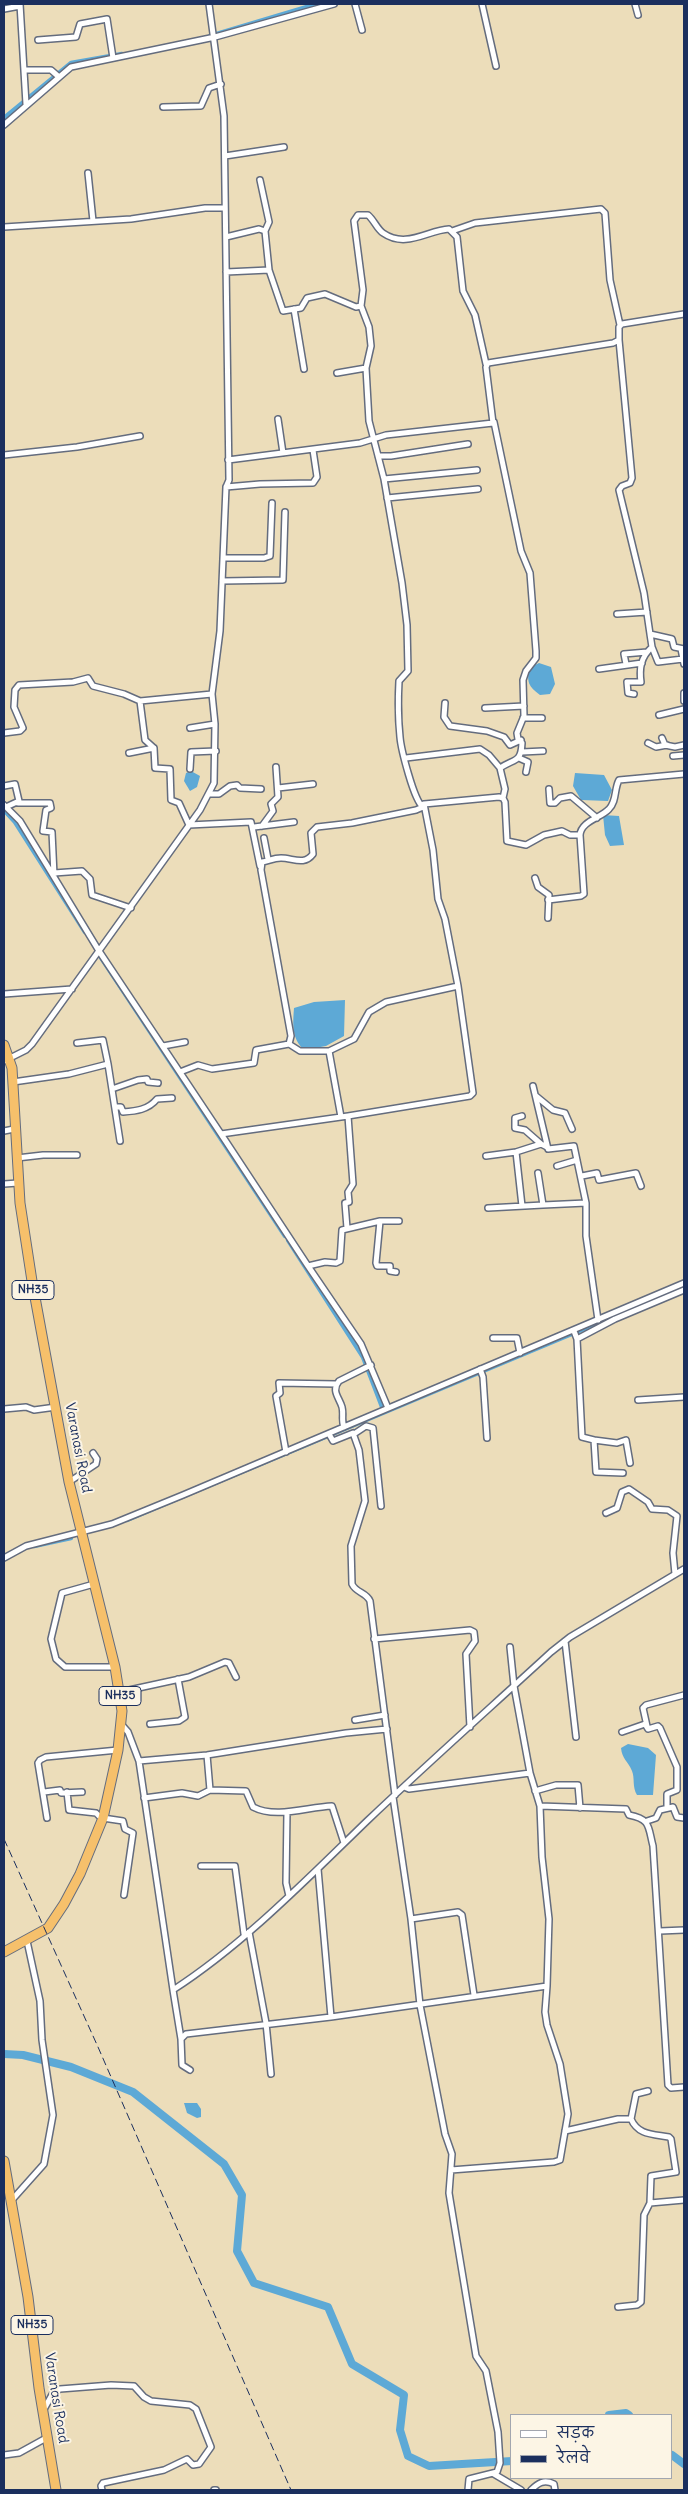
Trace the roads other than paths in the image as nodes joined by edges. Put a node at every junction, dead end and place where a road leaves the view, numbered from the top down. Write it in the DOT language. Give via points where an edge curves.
graph roads {
  1 [pos="209,4"];
  2 [pos="334,4"];
  3 [pos="355,4"];
  4 [pos="482,4"];
  5 [pos="635,4"];
  6 [pos="20,5"];
  7 [pos="4,9"];
  8 [pos="638,15"];
  9 [pos="362,30"];
  10 [pos="215,35"];
  11 [pos="38,40"];
  12 [pos="113,56"];
  13 [pos="496,66"];
  14 [pos="25,70"];
  15 [pos="57,75"];
  16 [pos="221,84"];
  17 [pos="26,101"];
  18 [pos="163,107"];
  19 [pos="4,125"];
  20 [pos="284,147"];
  21 [pos="225,156"];
  22 [pos="88,173"];
  23 [pos="260,180"];
  24 [pos="225,208"];
  25 [pos="94,221"];
  26 [pos="4,227"];
  27 [pos="265,231"];
  28 [pos="452,231"];
  29 [pos="226,237"];
  30 [pos="270,270"];
  31 [pos="226,272"];
  32 [pos="361,306"];
  33 [pos="294,309"];
  34 [pos="684,314"];
  35 [pos="620,325"];
  36 [pos="619,340"];
  37 [pos="486,364"];
  38 [pos="366,368"];
  39 [pos="304,369"];
  40 [pos="337,373"];
  41 [pos="278,419"];
  42 [pos="494,422"];
  43 [pos="140,436"];
  44 [pos="372,438"];
  45 [pos="468,444"];
  46 [pos="313,450"];
  47 [pos="283,453"];
  48 [pos="4,455"];
  49 [pos="378,456"];
  50 [pos="228,460"];
  51 [pos="477,470"];
  52 [pos="384,479"];
  53 [pos="226,487"];
  54 [pos="478,489"];
  55 [pos="387,498"];
  56 [pos="272,503"];
  57 [pos="285,512"];
  58 [pos="223,558"];
  59 [pos="222,581"];
  60 [pos="647,612"];
  61 [pos="618,614"];
  62 [pos="650,634"];
  63 [pos="683,649"];
  64 [pos="650,650"];
  65 [pos="684,661"];
  66 [pos="642,663"];
  67 [pos="626,664"];
  68 [pos="599,669"];
  69 [pos="684,693"];
  70 [pos="212,694"];
  71 [pos="634,694"];
  72 [pos="684,700"];
  73 [pos="140,702"];
  74 [pos="444,703"];
  75 [pos="524,706"];
  76 [pos="485,708"];
  77 [pos="684,709"];
  78 [pos="659,715"];
  79 [pos="523,718"];
  80 [pos="542,718"];
  81 [pos="215,724"];
  82 [pos="190,728"];
  83 [pos="4,733"];
  84 [pos="662,738"];
  85 [pos="521,740"];
  86 [pos="648,743"];
  87 [pos="667,745"];
  88 [pos="684,745"];
  89 [pos="154,748"];
  90 [pos="216,751"];
  91 [pos="543,751"];
  92 [pos="522,752"];
  93 [pos="129,753"];
  94 [pos="684,755"];
  95 [pos="673,756"];
  96 [pos="406,758"];
  97 [pos="519,758"];
  98 [pos="276,767"];
  99 [pos="500,768"];
  100 [pos="190,770"];
  101 [pos="526,772"];
  102 [pos="684,774"];
  103 [pos="313,784"];
  104 [pos="4,786"];
  105 [pos="278,788"];
  106 [pos="261,789"];
  107 [pos="549,789"];
  108 [pos="210,794"];
  109 [pos="503,798"];
  110 [pos="18,803"];
  111 [pos="5,806"];
  112 [pos="423,807"];
  113 [pos="597,818"];
  114 [pos="294,822"];
  115 [pos="189,825"];
  116 [pos="262,826"];
  117 [pos="254,828"];
  118 [pos="580,834"];
  119 [pos="264,838"];
  120 [pos="268,859"];
  121 [pos="260,867"];
  122 [pos="54,875"];
  123 [pos="534,878"];
  124 [pos="548,900"];
  125 [pos="131,908"];
  126 [pos="548,918"];
  127 [pos="98,953"];
  128 [pos="458,986"];
  129 [pos="72,989"];
  130 [pos="4,994"];
  131 [pos="185,1042"];
  132 [pos="77,1043"];
  133 [pos="289,1044"];
  134 [pos="4,1045"];
  135 [pos="163,1046"];
  136 [pos="329,1051"];
  137 [pos="6,1059"];
  138 [pos="108,1064"];
  139 [pos="180,1072"];
  140 [pos="13,1082"];
  141 [pos="158,1083"];
  142 [pos="533,1086"];
  143 [pos="112,1089"];
  144 [pos="536,1096"];
  145 [pos="172,1098"];
  146 [pos="115,1107"];
  147 [pos="348,1116"];
  148 [pos="522,1116"];
  149 [pos="341,1117"];
  150 [pos="14,1129"];
  151 [pos="572,1129"];
  152 [pos="4,1131"];
  153 [pos="221,1134"];
  154 [pos="120,1140"];
  155 [pos="541,1144"];
  156 [pos="547,1147"];
  157 [pos="516,1152"];
  158 [pos="77,1154"];
  159 [pos="486,1156"];
  160 [pos="16,1158"];
  161 [pos="577,1160"];
  162 [pos="557,1166"];
  163 [pos="538,1173"];
  164 [pos="582,1176"];
  165 [pos="18,1183"];
  166 [pos="4,1184"];
  167 [pos="641,1186"];
  168 [pos="586,1203"];
  169 [pos="543,1205"];
  170 [pos="522,1206"];
  171 [pos="488,1208"];
  172 [pos="399,1220"];
  173 [pos="380,1221"];
  174 [pos="347,1228"];
  175 [pos="308,1266"];
  176 [pos="396,1272"];
  177 [pos="684,1284"];
  178 [pos="684,1290"];
  179 [pos="598,1320"];
  180 [pos="574,1331"];
  181 [pos="493,1338"];
  182 [pos="577,1339"];
  183 [pos="520,1353"];
  184 [pos="367,1366"];
  185 [pos="482,1372"];
  186 [pos="336,1384"];
  187 [pos="684,1397"];
  188 [pos="638,1400"];
  189 [pos="56,1407"];
  190 [pos="4,1409"];
  191 [pos="385,1410"];
  192 [pos="344,1427"];
  193 [pos="354,1434"];
  194 [pos="330,1437"];
  195 [pos="487,1438"];
  196 [pos="594,1440"];
  197 [pos="286,1452"];
  198 [pos="93,1453"];
  199 [pos="630,1463"];
  200 [pos="623,1473"];
  201 [pos="69,1482"];
  202 [pos="381,1506"];
  203 [pos="606,1513"];
  204 [pos="82,1535"];
  205 [pos="4,1558"];
  206 [pos="684,1569"];
  207 [pos="675,1574"];
  208 [pos="94,1584"];
  209 [pos="374,1639"];
  210 [pos="565,1641"];
  211 [pos="510,1647"];
  212 [pos="114,1667"];
  213 [pos="236,1677"];
  214 [pos="178,1679"];
  215 [pos="514,1686"];
  216 [pos="120,1692"];
  217 [pos="684,1695"];
  218 [pos="385,1715"];
  219 [pos="356,1720"];
  220 [pos="122,1724"];
  221 [pos="150,1724"];
  222 [pos="470,1727"];
  223 [pos="387,1729"];
  224 [pos="648,1729"];
  225 [pos="622,1732"];
  226 [pos="576,1736"];
  227 [pos="118,1750"];
  228 [pos="207,1756"];
  229 [pos="139,1761"];
  230 [pos="530,1773"];
  231 [pos="404,1787"];
  232 [pos="210,1790"];
  233 [pos="535,1791"];
  234 [pos="44,1792"];
  235 [pos="67,1792"];
  236 [pos="82,1792"];
  237 [pos="394,1796"];
  238 [pos="144,1798"];
  239 [pos="540,1806"];
  240 [pos="667,1807"];
  241 [pos="580,1808"];
  242 [pos="288,1812"];
  243 [pos="47,1818"];
  244 [pos="102,1818"];
  245 [pos="684,1818"];
  246 [pos="646,1821"];
  247 [pos="344,1843"];
  248 [pos="201,1866"];
  249 [pos="318,1869"];
  250 [pos="124,1895"];
  251 [pos="289,1896"];
  252 [pos="412,1919"];
  253 [pos="684,1930"];
  254 [pos="660,1931"];
  255 [pos="247,1933"];
  256 [pos="27,1941"];
  257 [pos="4,1952"];
  258 [pos="547,1986"];
  259 [pos="173,1990"];
  260 [pos="474,1995"];
  261 [pos="420,2004"];
  262 [pos="331,2017"];
  263 [pos="266,2023"];
  264 [pos="181,2039"];
  265 [pos="190,2070"];
  266 [pos="271,2074"];
  267 [pos="684,2087"];
  268 [pos="648,2092"];
  269 [pos="630,2119"];
  270 [pos="565,2131"];
  271 [pos="4,2161"];
  272 [pos="451,2170"];
  273 [pos="684,2200"];
  274 [pos="11,2202"];
  275 [pos="650,2203"];
  276 [pos="618,2307"];
  277 [pos="43,2411"];
  278 [pos="48,2437"];
  279 [pos="4,2455"];
  280 [pos="494,2474"];
  281 [pos="56,2490"];
  282 [pos="102,2490"];
  283 [pos="468,2490"];
  284 [pos="521,2490"];
  285 [pos="531,2490"];
  286 [pos="556,2490"];
  1 -- 10 [label="street"];
  2 -- 10 [label="street"];
  3 -- 9 [label="street"];
  4 -- 13 [label="street"];
  5 -- 8 [label="street"];
  6 -- 7 [label="street"];
  6 -- 14 [label="street"];
  10 -- 12 [label="street"];
  10 -- 16 [label="street"];
  11 -- 12 [label="street" via="76,37 80,24 107,19"];
  12 -- 15 [label="street"];
  14 -- 15 [label="street" via="51,70"];
  14 -- 17 [label="street"];
  15 -- 17 [label="street"];
  16 -- 18 [label="street" via="209,88 201,106"];
  16 -- 21 [label="street"];
  17 -- 19 [label="street"];
  20 -- 21 [label="street"];
  21 -- 24 [label="street"];
  22 -- 25 [label="street"];
  23 -- 27 [label="street" via="269,222"];
  24 -- 25 [label="street"];
  24 -- 29 [label="street"];
  25 -- 26 [label="street"];
  27 -- 29 [label="street" via="259,229"];
  27 -- 30 [label="street"];
  28 -- 32 [label="street" via="445,229 416,239 391,236 380,231 368,215 358,215 354,221 363,290"];
  28 -- 35 [label="street" via="475,223 601,209 605,213 609,268"];
  28 -- 37 [label="street" via="457,237 463,291 475,314"];
  29 -- 31 [label="street"];
  30 -- 31 [label="street"];
  30 -- 33 [label="street" via="283,311"];
  31 -- 50 [label="street"];
  32 -- 33 [label="street" via="324,294 307,298 302,306"];
  32 -- 38 [label="street" via="371,346"];
  33 -- 39 [label="street"];
  34 -- 35 [label="street"];
  35 -- 36 [label="street"];
  36 -- 37 [label="street" via="585,349"];
  36 -- 60 [label="street" via="632,478 619,490"];
  37 -- 42 [label="street"];
  38 -- 40 [label="street"];
  38 -- 44 [label="street"];
  41 -- 47 [label="street"];
  42 -- 44 [label="street"];
  42 -- 75 [label="street" via="520,546 531,577 536,655 524,674"];
  43 -- 48 [label="street"];
  44 -- 46 [label="street" via="360,443"];
  44 -- 49 [label="street"];
  45 -- 49 [label="street"];
  46 -- 47 [label="street"];
  46 -- 53 [label="street" via="317,478 312,483"];
  47 -- 50 [label="street"];
  49 -- 52 [label="street"];
  50 -- 53 [label="street"];
  51 -- 52 [label="street"];
  52 -- 55 [label="street"];
  53 -- 58 [label="street"];
  54 -- 55 [label="street"];
  55 -- 96 [label="street" via="407,625 408,671 399,684 400,737"];
  56 -- 58 [label="street" via="270,556"];
  57 -- 59 [label="street" via="283,580"];
  58 -- 59 [label="street"];
  59 -- 70 [label="street"];
  60 -- 61 [label="street"];
  60 -- 62 [label="street"];
  62 -- 63 [label="street" via="672,640 674,647"];
  62 -- 64 [label="street"];
  63 -- 65 [label="street"];
  64 -- 65 [label="street" via="658,662"];
  64 -- 66 [label="street"];
  64 -- 67 [label="street" via="624,654"];
  66 -- 67 [label="street"];
  66 -- 71 [label="street" via="639,670 641,682 627,682 628,693"];
  67 -- 68 [label="street"];
  69 -- 72 [label="street"];
  70 -- 73 [label="street"];
  70 -- 81 [label="street"];
  73 -- 83 [label="street" via="93,686 88,678 19,685 15,690 14,704 23,728"];
  73 -- 89 [label="street" via="145,740"];
  74 -- 85 [label="street" via="444,717 450,726 487,731 504,737 510,745"];
  75 -- 76 [label="street"];
  75 -- 79 [label="street"];
  77 -- 78 [label="street"];
  79 -- 80 [label="street"];
  79 -- 85 [label="street" via="517,730"];
  81 -- 82 [label="street"];
  81 -- 90 [label="street"];
  84 -- 87 [label="street"];
  85 -- 92 [label="street"];
  86 -- 87 [label="street" via="656,748"];
  87 -- 88 [label="street"];
  89 -- 93 [label="street"];
  89 -- 115 [label="street" via="155,768 170,769 171,800 179,803"];
  90 -- 100 [label="street" via="191,752"];
  90 -- 108 [label="street"];
  91 -- 92 [label="street"];
  92 -- 97 [label="street"];
  94 -- 95 [label="street"];
  96 -- 99 [label="street" via="480,749"];
  96 -- 112 [label="street" via="413,791"];
  97 -- 99 [label="street"];
  97 -- 101 [label="street" via="528,763"];
  98 -- 105 [label="street"];
  99 -- 109 [label="street" via="505,790"];
  102 -- 113 [label="street" via="619,780 612,806"];
  103 -- 105 [label="street"];
  104 -- 110 [label="street" via="15,784"];
  105 -- 116 [label="street" via="278,797 271,804 273,811"];
  106 -- 108 [label="street" via="237,785 219,794"];
  107 -- 113 [label="street" via="550,803 571,796"];
  108 -- 115 [label="street"];
  109 -- 112 [label="street" via="446,801"];
  109 -- 118 [label="street" via="507,841 526,844 562,831 570,835"];
  110 -- 111 [label="street"];
  110 -- 122 [label="street" via="50,803 43,831 52,832"];
  111 -- 122 [label="street" via="20,821"];
  112 -- 120 [label="street" via="352,823 317,827 312,833 310,858 298,861"];
  112 -- 128 [label="street" via="429,820 438,899"];
  113 -- 118 [label="street" via="582,828"];
  114 -- 116 [label="street"];
  115 -- 117 [label="street" via="246,821 252,822"];
  115 -- 125 [label="street"];
  116 -- 117 [label="street"];
  117 -- 121 [label="street"];
  118 -- 124 [label="street" via="584,894"];
  119 -- 120 [label="street"];
  120 -- 121 [label="street"];
  121 -- 133 [label="street" via="291,1036"];
  122 -- 125 [label="street" via="82,871 90,879 92,896"];
  122 -- 127 [label="street"];
  123 -- 124 [label="street" via="538,887 548,892"];
  124 -- 126 [label="street"];
  125 -- 127 [label="street"];
  127 -- 129 [label="street"];
  127 -- 135 [label="street"];
  128 -- 136 [label="street" via="386,1002 369,1012 354,1039"];
  128 -- 147 [label="street" via="473,1093"];
  129 -- 130 [label="street"];
  129 -- 137 [label="street" via="29,1048"];
  131 -- 135 [label="street"];
  132 -- 138 [label="street" via="103,1040"];
  133 -- 136 [label="street" via="300,1051"];
  133 -- 139 [label="street" via="256,1050 252,1063 212,1069 198,1065"];
  134 -- 137 [label="highway, Varanasi Road / NH35"];
  135 -- 139 [label="street"];
  136 -- 149 [label="street"];
  137 -- 140 [label="highway, Varanasi Road / NH35"];
  138 -- 140 [label="street" via="69,1074"];
  138 -- 143 [label="street"];
  139 -- 153 [label="street"];
  140 -- 150 [label="highway, Varanasi Road / NH35"];
  141 -- 143 [label="street" via="138,1080"];
  142 -- 144 [label="street"];
  143 -- 146 [label="street"];
  144 -- 151 [label="street" via="553,1110 566,1113"];
  144 -- 156 [label="street"];
  145 -- 146 [label="street" via="157,1099 133,1113"];
  146 -- 154 [label="street"];
  147 -- 149 [label="street"];
  147 -- 174 [label="street" via="353,1184 348,1192 349,1202 345,1204"];
  148 -- 155 [label="street" via="515,1118 515,1128 525,1130"];
  149 -- 153 [label="street"];
  150 -- 152 [label="street"];
  150 -- 160 [label="highway, Varanasi Road / NH35"];
  153 -- 175 [label="street"];
  155 -- 156 [label="street"];
  155 -- 157 [label="street"];
  156 -- 161 [label="street" via="550,1150 574,1146"];
  157 -- 159 [label="street"];
  157 -- 170 [label="street"];
  158 -- 160 [label="street"];
  160 -- 165 [label="highway, Varanasi Road / NH35"];
  161 -- 162 [label="street"];
  161 -- 164 [label="street"];
  163 -- 169 [label="street"];
  164 -- 167 [label="street" via="597,1173 599,1180 636,1173"];
  164 -- 168 [label="street"];
  165 -- 166 [label="street"];
  165 -- 189 [label="highway, Varanasi Road / NH35" via="32,1281"];
  168 -- 169 [label="street"];
  168 -- 179 [label="street" via="586,1236"];
  169 -- 170 [label="street"];
  170 -- 171 [label="street"];
  172 -- 173 [label="street"];
  173 -- 174 [label="street"];
  173 -- 176 [label="street" via="376,1263 378,1266 390,1266 390,1271"];
  174 -- 175 [label="street" via="341,1233 340,1261"];
  175 -- 184 [label="street" via="361,1344"];
  177 -- 179 [label="street"];
  178 -- 182 [label="street"];
  179 -- 180 [label="street"];
  180 -- 182 [label="street"];
  180 -- 183 [label="street"];
  181 -- 183 [label="street" via="517,1338"];
  182 -- 196 [label="street" via="582,1434"];
  183 -- 185 [label="street"];
  184 -- 186 [label="street"];
  184 -- 191 [label="street"];
  185 -- 191 [label="street"];
  185 -- 195 [label="street"];
  186 -- 192 [label="street" via="335,1393 343,1408 341,1418"];
  186 -- 197 [label="street" via="280,1383 280,1393 276,1396"];
  187 -- 188 [label="street"];
  189 -- 190 [label="street"];
  189 -- 201 [label="highway, Varanasi Road / NH35"];
  191 -- 192 [label="street"];
  192 -- 194 [label="street"];
  193 -- 194 [label="street"];
  193 -- 202 [label="street" via="366,1426 372,1428"];
  193 -- 209 [label="street" via="365,1501 351,1546 352,1584 369,1598"];
  194 -- 197 [label="street"];
  196 -- 199 [label="street" via="617,1443 626,1440"];
  196 -- 200 [label="street" via="596,1472"];
  197 -- 204 [label="street"];
  198 -- 201 [label="street" via="96,1464"];
  201 -- 204 [label="highway, Varanasi Road / NH35"];
  203 -- 207 [label="street" via="617,1508 622,1492 629,1489 648,1502 652,1509 668,1510 676,1516"];
  204 -- 205 [label="street" via="26,1546"];
  204 -- 208 [label="highway, Varanasi Road / NH35"];
  206 -- 207 [label="street"];
  207 -- 210 [label="street"];
  208 -- 212 [label="highway, Varanasi Road / NH35"];
  208 -- 212 [label="street" via="62,1593 51,1639 56,1658 66,1667"];
  209 -- 218 [label="street"];
  209 -- 222 [label="street" via="474,1632 475,1640 466,1654"];
  210 -- 215 [label="street"];
  210 -- 226 [label="street"];
  211 -- 215 [label="street"];
  212 -- 216 [label="highway, Varanasi Road / NH35"];
  213 -- 214 [label="street" via="225,1662"];
  214 -- 216 [label="street"];
  214 -- 221 [label="street" via="185,1717 180,1721"];
  215 -- 222 [label="street"];
  215 -- 230 [label="street"];
  216 -- 220 [label="highway, Varanasi Road / NH35"];
  217 -- 224 [label="street" via="646,1705 643,1708"];
  218 -- 219 [label="street"];
  218 -- 223 [label="street"];
  220 -- 227 [label="highway, Varanasi Road / NH35"];
  220 -- 229 [label="street"];
  222 -- 231 [label="street"];
  223 -- 228 [label="street"];
  223 -- 237 [label="street"];
  224 -- 225 [label="street" via="645,1724"];
  224 -- 240 [label="street" via="660,1728 678,1770 677,1790 667,1794"];
  227 -- 234 [label="street" via="42,1758 38,1764"];
  227 -- 244 [label="highway, Varanasi Road / NH35"];
  228 -- 229 [label="street"];
  228 -- 232 [label="street"];
  229 -- 238 [label="street"];
  230 -- 231 [label="street" via="409,1789"];
  230 -- 233 [label="street"];
  231 -- 237 [label="street"];
  232 -- 238 [label="street" via="198,1796 182,1793"];
  232 -- 242 [label="street" via="246,1791 255,1808"];
  233 -- 239 [label="street"];
  233 -- 241 [label="street" via="556,1785 578,1785"];
  234 -- 235 [label="street"];
  234 -- 243 [label="street"];
  235 -- 236 [label="street"];
  235 -- 244 [label="street" via="69,1810 96,1813"];
  237 -- 247 [label="street"];
  237 -- 252 [label="street"];
  238 -- 259 [label="street"];
  239 -- 241 [label="street"];
  239 -- 258 [label="street" via="542,1857 550,1919"];
  240 -- 245 [label="street" via="673,1807 677,1817"];
  240 -- 246 [label="street" via="660,1810 656,1818"];
  241 -- 246 [label="street" via="626,1809 629,1815"];
  242 -- 247 [label="street" via="332,1806"];
  242 -- 251 [label="street" via="286,1883"];
  244 -- 250 [label="street" via="123,1821 125,1829 133,1833"];
  244 -- 256 [label="highway, Varanasi Road / NH35" via="70,1893 53,1921 45,1931"];
  246 -- 254 [label="street" via="653,1846"];
  247 -- 249 [label="street"];
  248 -- 255 [label="street" via="235,1866"];
  249 -- 251 [label="street"];
  249 -- 262 [label="street"];
  251 -- 255 [label="street"];
  252 -- 260 [label="street" via="458,1912 462,1915"];
  252 -- 261 [label="street"];
  253 -- 254 [label="street"];
  254 -- 267 [label="street" via="668,2085 671,2088"];
  255 -- 259 [label="street"];
  255 -- 263 [label="street"];
  256 -- 257 [label="highway, NH35"];
  256 -- 274 [label="street" via="40,2001 53,2115 46,2160"];
  258 -- 260 [label="street"];
  258 -- 270 [label="street" via="545,2012 550,2040 560,2064 568,2114"];
  259 -- 264 [label="street"];
  260 -- 261 [label="street"];
  261 -- 262 [label="street"];
  261 -- 272 [label="street" via="451,2151"];
  262 -- 263 [label="street"];
  263 -- 264 [label="street" via="186,2034"];
  263 -- 266 [label="street"];
  264 -- 265 [label="street" via="182,2065"];
  268 -- 269 [label="street" via="636,2094"];
  269 -- 270 [label="street"];
  269 -- 275 [label="street" via="643,2133 671,2139 676,2172 651,2176"];
  270 -- 272 [label="street" via="561,2156 556,2162"];
  271 -- 274 [label="highway, Varanasi Road / NH35"];
  272 -- 280 [label="street" via="449,2193 476,2356 486,2371 500,2447 500,2463"];
  273 -- 275 [label="street"];
  274 -- 277 [label="highway, Varanasi Road / NH35" via="28,2296"];
  275 -- 276 [label="street" via="644,2215 641,2302 637,2306"];
  277 -- 278 [label="highway, Varanasi Road / NH35"];
  277 -- 282 [label="street" via="53,2393 60,2389 111,2385 134,2386 150,2401 190,2405 196,2409 211,2447 199,2464 193,2465 187,2460 164,2470 103,2483"];
  278 -- 279 [label="street" via="19,2453"];
  278 -- 281 [label="highway, Varanasi Road / NH35"];
  280 -- 283 [label="street" via="469,2480"];
  280 -- 284 [label="street"];
  285 -- 286 [label="street" via="541,2482 554,2484"];
}
